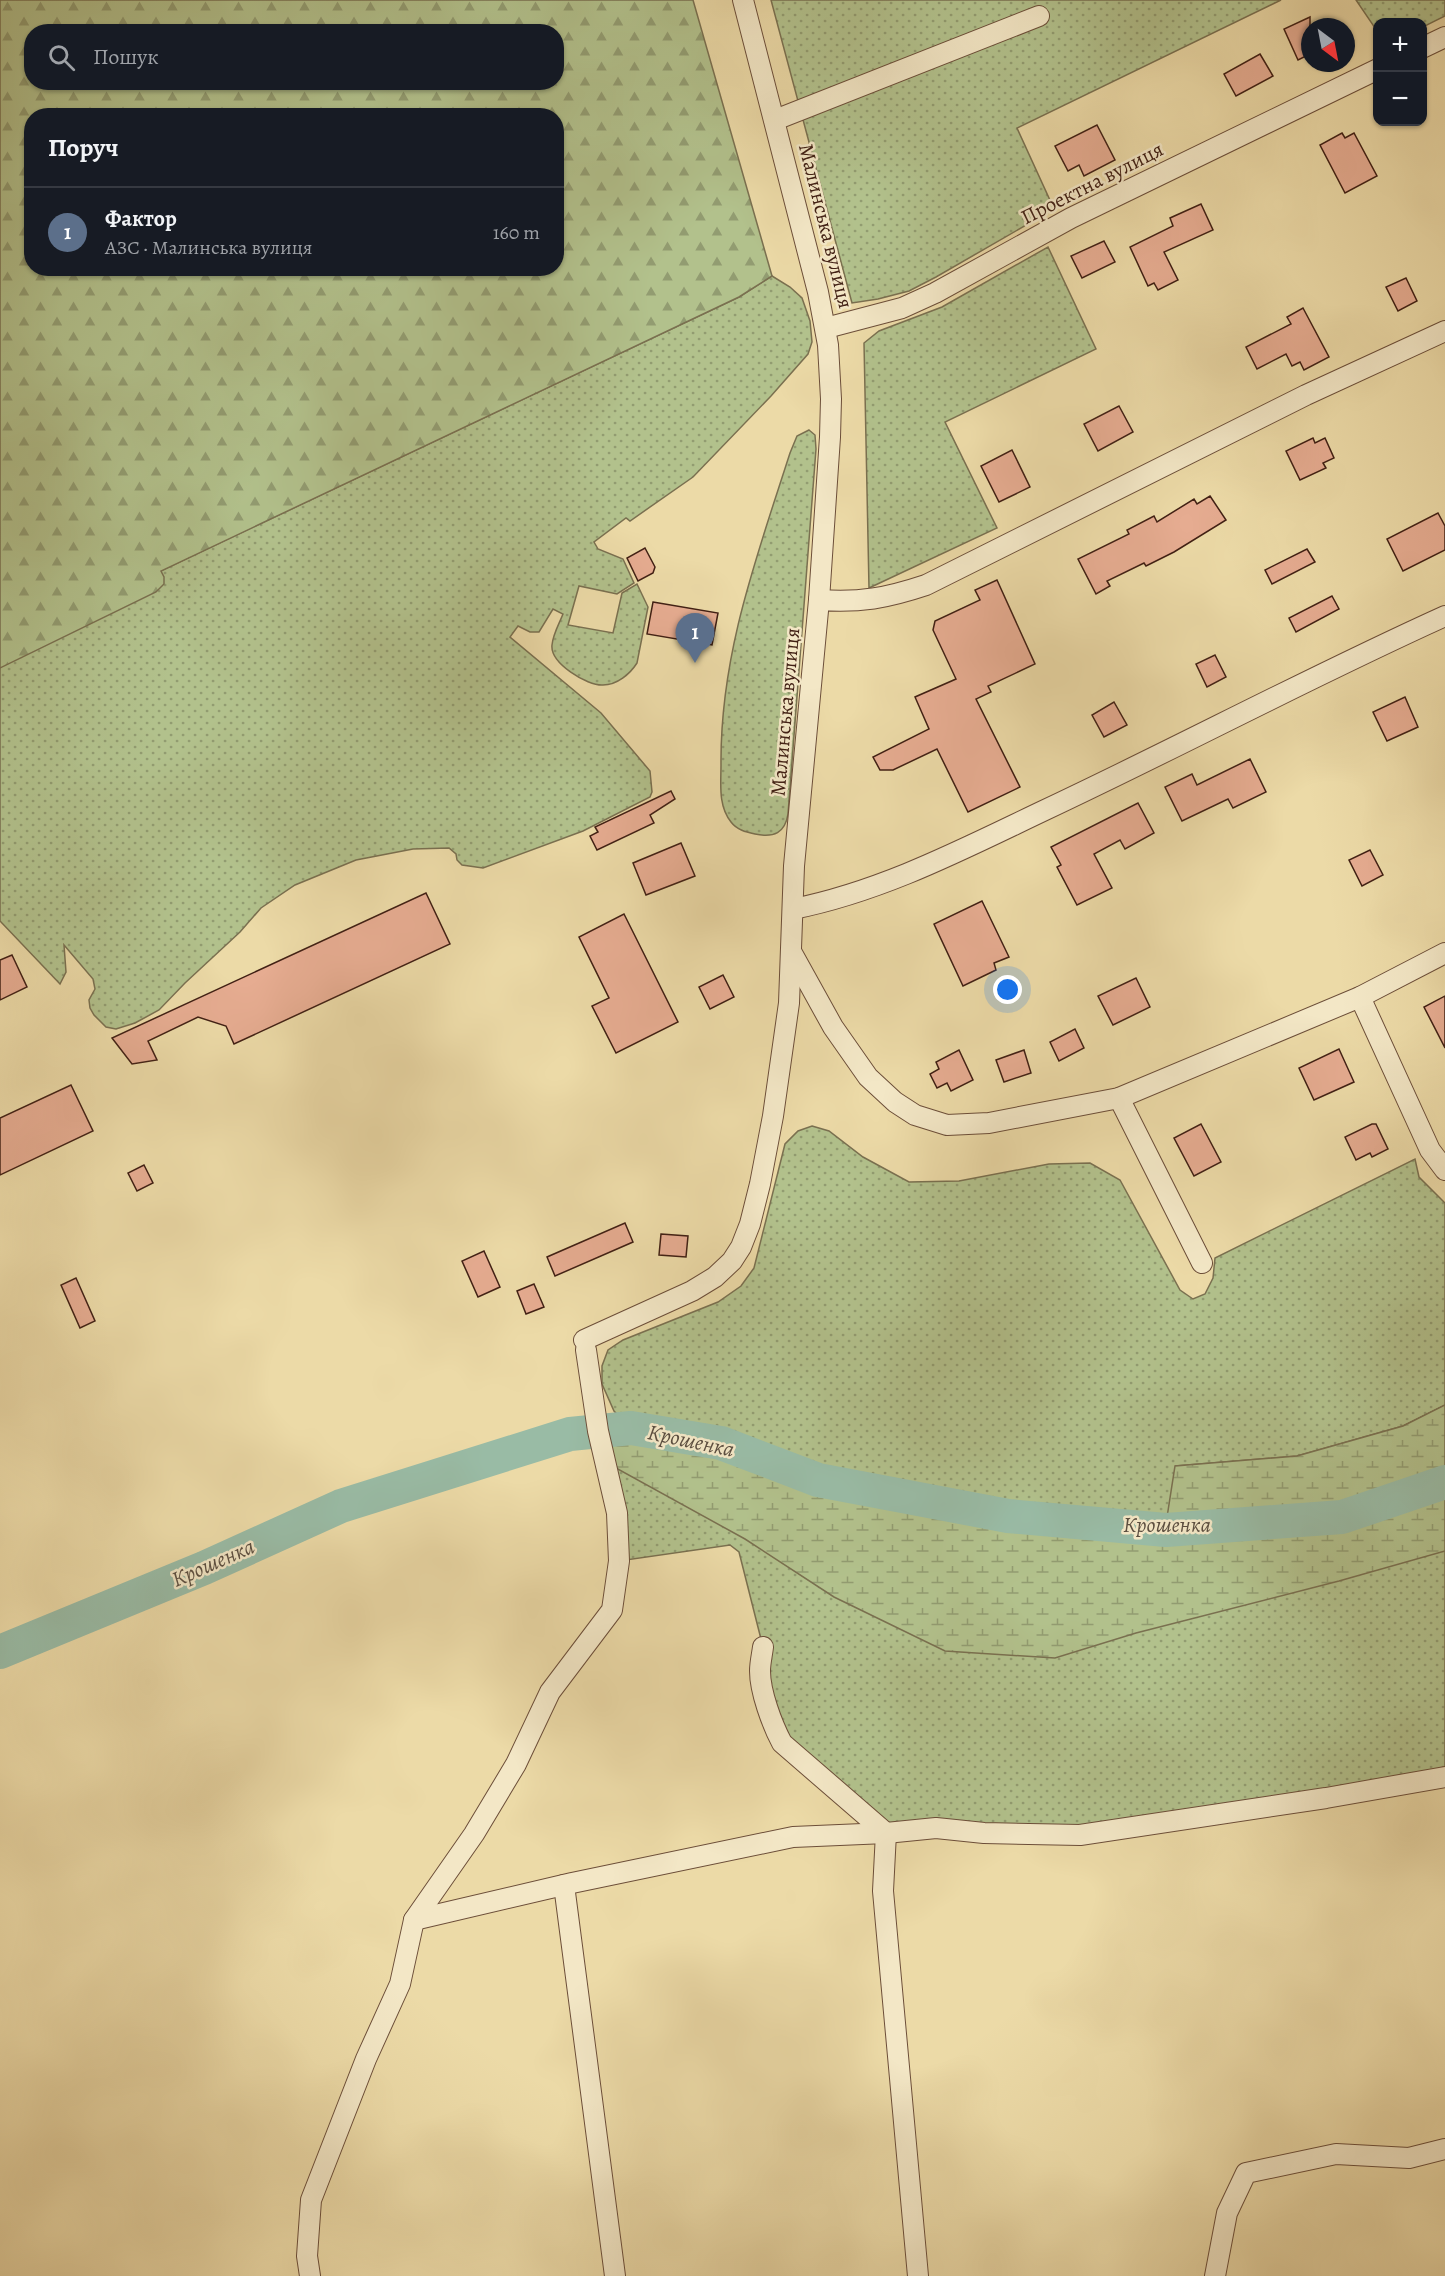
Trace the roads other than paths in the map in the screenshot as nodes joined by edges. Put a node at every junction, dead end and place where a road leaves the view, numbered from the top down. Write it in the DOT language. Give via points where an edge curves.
graph roads {
  1 [pos="743,0"];
  2 [pos="1039,16"];
  3 [pos="1445,37"];
  4 [pos="1427,46"];
  5 [pos="1373,71"];
  6 [pos="775,120"];
  7 [pos="826,328"];
  8 [pos="1445,332"];
  9 [pos="819,600"];
  10 [pos="1445,616"];
  11 [pos="793,909"];
  12 [pos="791,951"];
  13 [pos="1445,953"];
  14 [pos="1360,997"];
  15 [pos="1119,1098"];
  16 [pos="1445,1170"];
  17 [pos="1202,1263"];
  18 [pos="763,1647"];
  19 [pos="1445,1777"];
  20 [pos="886,1833"];
  21 [pos="564,1885"];
  22 [pos="414,1920"];
  23 [pos="1445,2149"];
  24 [pos="310,2276"];
  25 [pos="615,2276"];
  26 [pos="918,2276"];
  27 [pos="1215,2276"];
  1 -- 6 [label="street, Малинська вулиця"];
  2 -- 6 [label="street"];
  3 -- 4 [label="street"];
  5 -- 7 [label="street, Проектна вулиця" via="1071,218 935,293 902,308"];
  6 -- 7 [label="street, Малинська вулиця"];
  7 -- 9 [label="street, Малинська вулиця" via="831,399"];
  8 -- 9 [label="street" via="1306,395 926,585 892,597 864,601"];
  9 -- 11 [label="street, Малинська вулиця"];
  10 -- 11 [label="street" via="919,870 861,892"];
  11 -- 12 [label="street, Малинська вулиця"];
  12 -- 15 [label="street" via="852,1057 895,1102 915,1115 947,1125 989,1123"];
  12 -- 22 [label="street, Малинська вулиця" via="789,1003 773,1116 760,1184 741,1247 715,1277 585,1345 616,1513 619,1561 612,1610 550,1692 516,1764"];
  13 -- 14 [label="street"];
  14 -- 15 [label="street"];
  14 -- 16 [label="street" via="1430,1150"];
  15 -- 17 [label="street"];
  18 -- 20 [label="street" via="760,1672 774,1728 782,1743"];
  19 -- 20 [label="street" via="1080,1835 936,1828"];
  20 -- 21 [label="street" via="794,1836"];
  20 -- 26 [label="street" via="883,1891"];
  21 -- 22 [label="street"];
  21 -- 25 [label="street"];
  22 -- 24 [label="street" via="400,1984 311,2200 307,2256"];
  23 -- 27 [label="street" via="1409,2158 1336,2154 1246,2173 1227,2213"];
}
